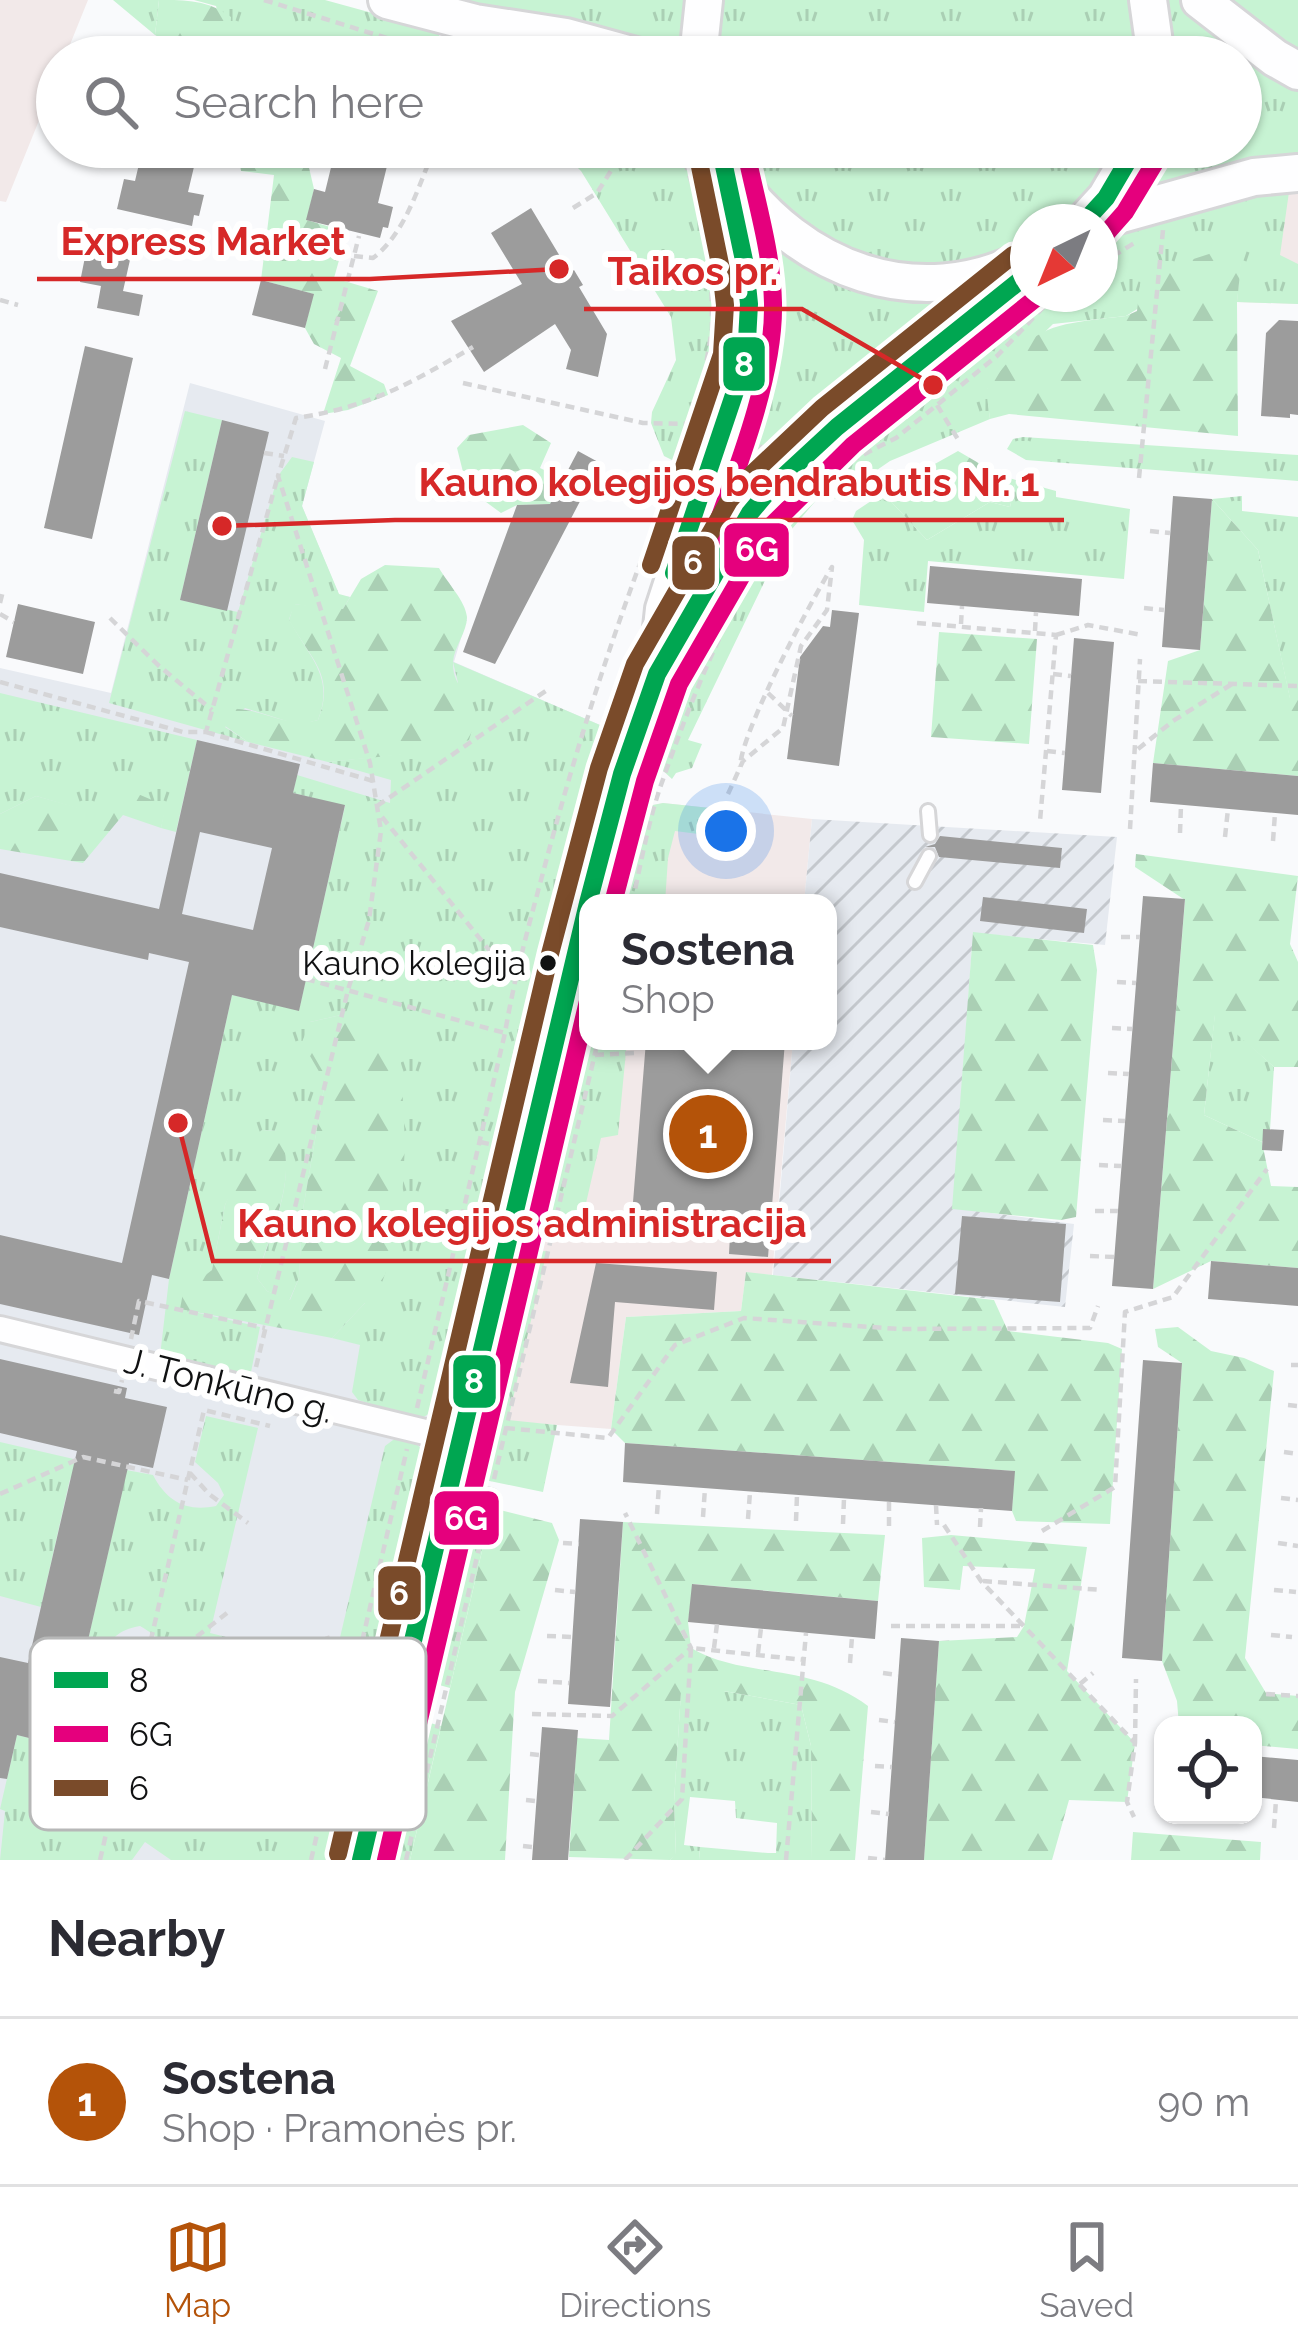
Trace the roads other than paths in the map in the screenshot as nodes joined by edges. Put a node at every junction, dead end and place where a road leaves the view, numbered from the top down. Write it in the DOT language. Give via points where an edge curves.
graph roads {
  1 [pos="387,0"];
  2 [pos="704,0"];
  3 [pos="1148,0"];
  4 [pos="1201,0"];
  5 [pos="475,23"];
  6 [pos="510,36"];
  7 [pos="560,36"];
  8 [pos="700,36"];
  9 [pos="1153,36"];
  10 [pos="1247,36"];
  11 [pos="1262,48"];
  12 [pos="1298,71"];
  13 [pos="717,168"];
  14 [pos="728,168"];
  15 [pos="1124,168"];
  16 [pos="1298,173"];
  17 [pos="1102,204"];
  18 [pos="1118,214"];
  19 [pos="1010,267"];
  20 [pos="1010,290"];
  21 [pos="657,674"];
  22 [pos="928,811"];
  23 [pos="930,835"];
  24 [pos="929,856"];
  25 [pos="915,881"];
  26 [pos="590,894"];
  27 [pos="579,937"];
  28 [pos="0,1329"];
  29 [pos="458,1440"];
  30 [pos="446,1486"];
  31 [pos="490,1496"];
  32 [pos="412,1638"];
  33 [pos="368,1830"];
  34 [pos="361,1860"];
  1 -- 5 [label="main road"];
  2 -- 8 [label="main road"];
  3 -- 9 [label="main road"];
  4 -- 10 [label="main road"];
  5 -- 6 [label="main road"];
  5 -- 7 [label="main road"];
  11 -- 12 [label="main road"];
  13 -- 21 [label="main road" via="717,236 749,304 746,359 710,428 664,609"];
  14 -- 19 [label="main road" via="787,236 870,276 962,281"];
  15 -- 17 [label="main road"];
  16 -- 18 [label="main road"];
  20 -- 21 [label="main road" via="801,480 750,513"];
  21 -- 26 [label="main road"];
  22 -- 23 [label="lane"];
  24 -- 25 [label="lane"];
  27 -- 29 [label="main road"];
  28 -- 29 [label="street, J. Tonkūno g."];
  29 -- 30 [label="main road"];
  30 -- 31 [label="lane"];
  30 -- 32 [label="main road"];
  33 -- 34 [label="main road"];
}
